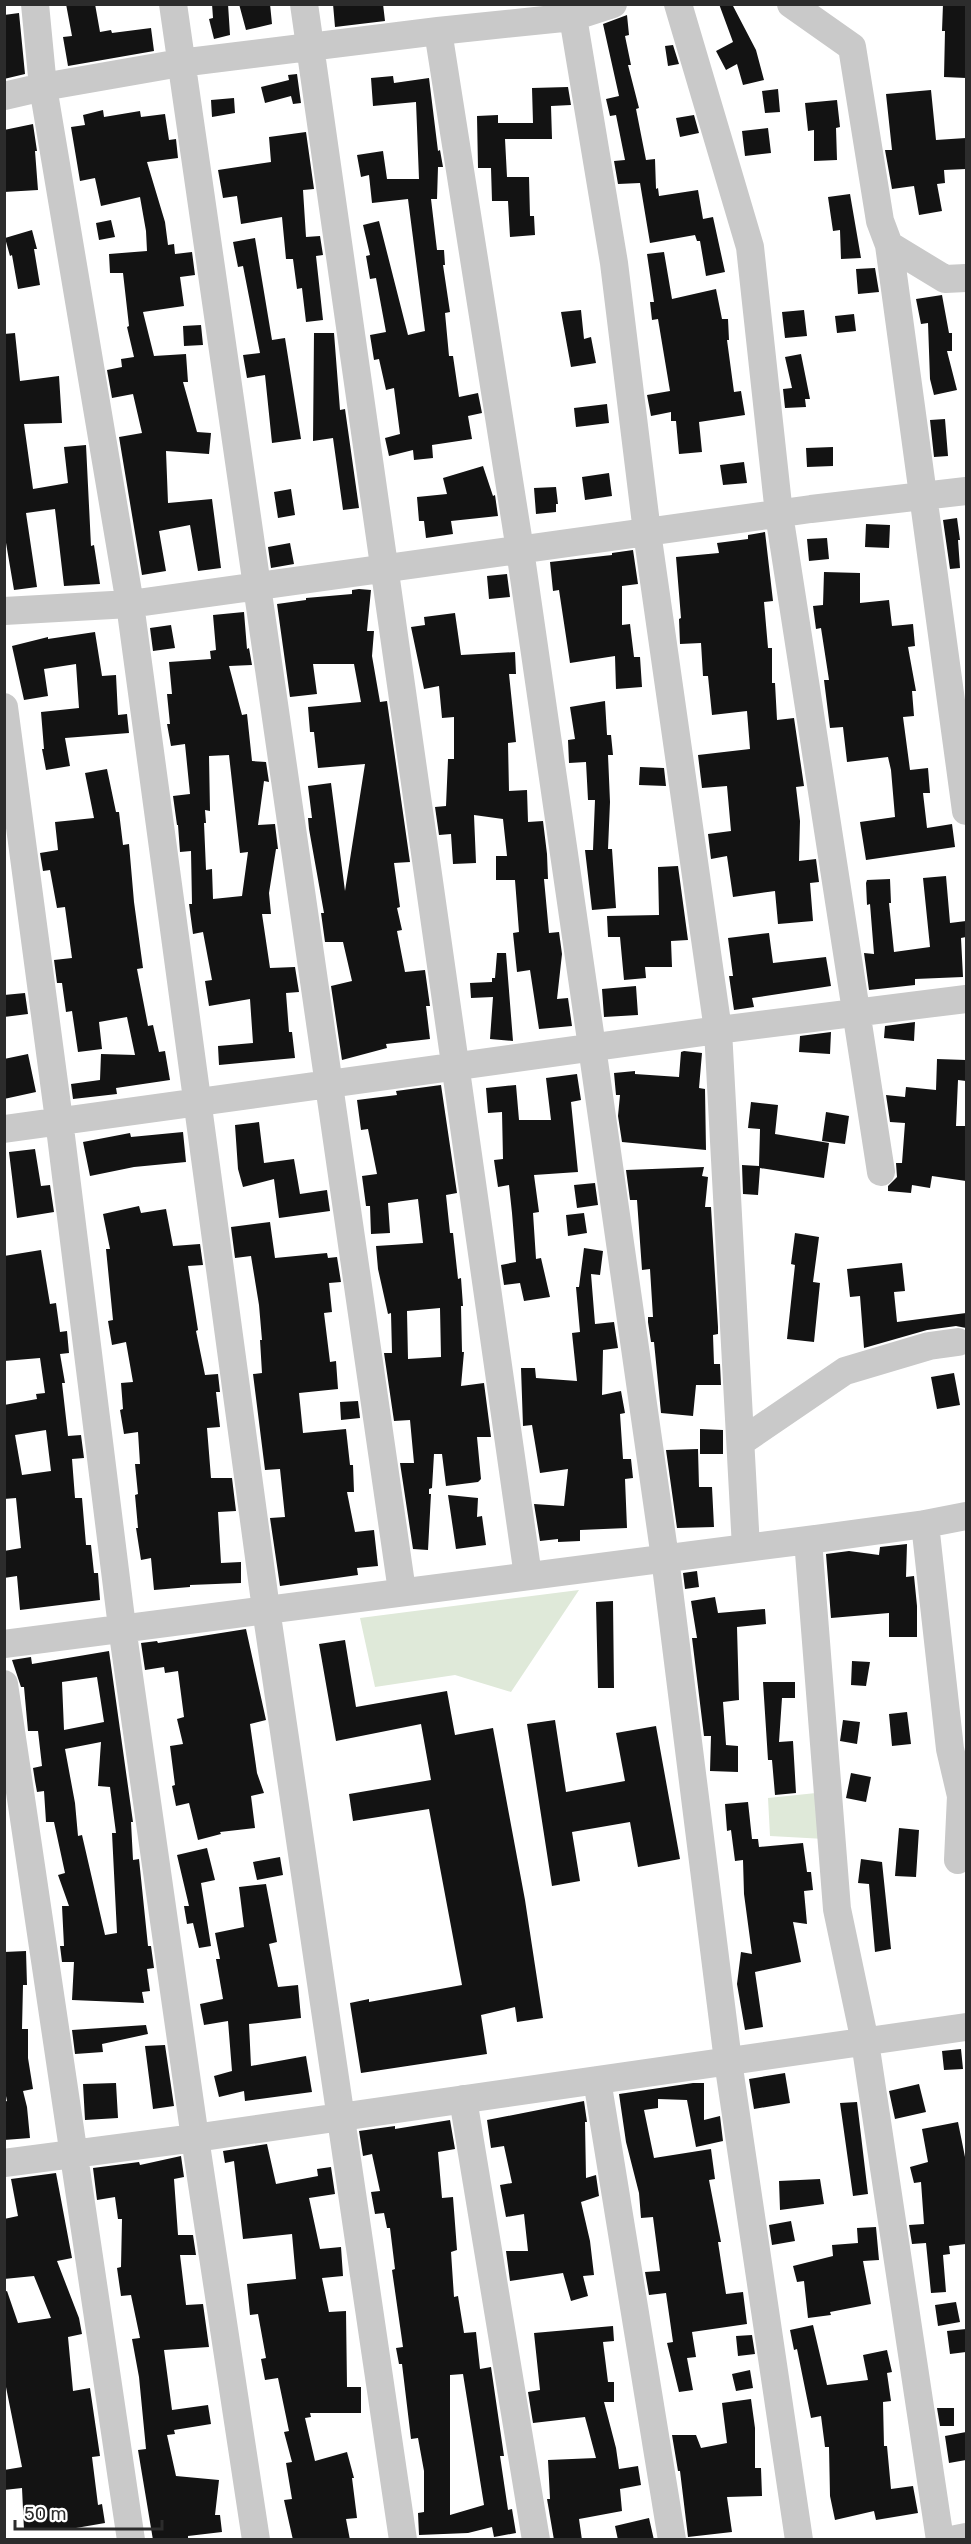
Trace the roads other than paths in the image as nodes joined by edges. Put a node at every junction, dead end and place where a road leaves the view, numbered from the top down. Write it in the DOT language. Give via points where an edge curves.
graph roads {
  1 [pos="35,4"];
  2 [pos="173,4"];
  3 [pos="304,4"];
  4 [pos="613,4"];
  5 [pos="678,4"];
  6 [pos="791,4"];
  7 [pos="573,17"];
  8 [pos="438,31"];
  9 [pos="309,47"];
  10 [pos="180,63"];
  11 [pos="43,87"];
  12 [pos="4,96"];
  13 [pos="889,245"];
  14 [pos="966,278"];
  15 [pos="966,491"];
  16 [pos="923,496"];
  17 [pos="779,514"];
  18 [pos="647,532"];
  19 [pos="520,550"];
  20 [pos="386,569"];
  21 [pos="258,586"];
  22 [pos="130,604"];
  23 [pos="4,611"];
  24 [pos="4,707"];
  25 [pos="966,811"];
  26 [pos="966,999"];
  27 [pos="857,1011"];
  28 [pos="718,1030"];
  29 [pos="592,1047"];
  30 [pos="456,1066"];
  31 [pos="330,1083"];
  32 [pos="197,1101"];
  33 [pos="59,1120"];
  34 [pos="4,1129"];
  35 [pos="881,1172"];
  36 [pos="958,1342"];
  37 [pos="741,1442"];
  38 [pos="966,1516"];
  39 [pos="925,1524"];
  40 [pos="808,1540"];
  41 [pos="746,1548"];
  42 [pos="665,1558"];
  43 [pos="528,1576"];
  44 [pos="402,1591"];
  45 [pos="266,1609"];
  46 [pos="122,1627"];
  47 [pos="4,1644"];
  48 [pos="4,1684"];
  49 [pos="958,1860"];
  50 [pos="966,2027"];
  51 [pos="865,2042"];
  52 [pos="728,2061"];
  53 [pos="597,2080"];
  54 [pos="463,2099"];
  55 [pos="341,2117"];
  56 [pos="195,2138"];
  57 [pos="74,2154"];
  58 [pos="4,2163"];
  59 [pos="966,2537"];
  60 [pos="130,2540"];
  61 [pos="256,2540"];
  62 [pos="403,2540"];
  63 [pos="536,2540"];
  64 [pos="672,2540"];
  65 [pos="799,2540"];
  66 [pos="940,2540"];
  67 [pos="951,2540"];
  1 -- 11 [label="street"];
  2 -- 10 [label="street"];
  3 -- 9 [label="street"];
  4 -- 7 [label="street"];
  5 -- 17 [label="street" via="750,247"];
  6 -- 13 [label="street" via="852,47 880,221"];
  7 -- 8 [label="street"];
  7 -- 18 [label="street" via="614,262"];
  8 -- 9 [label="street"];
  8 -- 19 [label="street"];
  9 -- 10 [label="street"];
  9 -- 20 [label="street"];
  10 -- 11 [label="street"];
  10 -- 21 [label="street"];
  11 -- 12 [label="street"];
  11 -- 22 [label="street"];
  13 -- 14 [label="street" via="945,279"];
  13 -- 16 [label="street"];
  15 -- 16 [label="street"];
  16 -- 17 [label="street"];
  16 -- 25 [label="street"];
  17 -- 18 [label="street"];
  17 -- 27 [label="street"];
  18 -- 19 [label="street"];
  18 -- 28 [label="street"];
  19 -- 20 [label="street"];
  19 -- 29 [label="street"];
  20 -- 21 [label="street"];
  20 -- 30 [label="street"];
  21 -- 22 [label="street"];
  21 -- 31 [label="street"];
  22 -- 23 [label="street"];
  22 -- 32 [label="street"];
  24 -- 33 [label="street"];
  26 -- 27 [label="street"];
  27 -- 28 [label="street"];
  27 -- 35 [label="street"];
  28 -- 29 [label="street"];
  28 -- 37 [label="street"];
  29 -- 30 [label="street"];
  29 -- 42 [label="street"];
  30 -- 31 [label="street"];
  30 -- 43 [label="street"];
  31 -- 32 [label="street"];
  31 -- 44 [label="street"];
  32 -- 33 [label="street"];
  32 -- 45 [label="street"];
  33 -- 34 [label="street"];
  33 -- 46 [label="street"];
  36 -- 37 [label="street" via="928,1346 845,1371"];
  37 -- 41 [label="street"];
  38 -- 39 [label="street"];
  39 -- 40 [label="street"];
  39 -- 49 [label="street" via="950,1749 961,1797"];
  40 -- 41 [label="street"];
  40 -- 51 [label="street" via="837,1909"];
  41 -- 42 [label="street"];
  42 -- 43 [label="street"];
  42 -- 52 [label="street"];
  43 -- 44 [label="street"];
  44 -- 45 [label="street"];
  45 -- 46 [label="street"];
  45 -- 55 [label="street"];
  46 -- 47 [label="street"];
  46 -- 56 [label="street"];
  48 -- 57 [label="street"];
  50 -- 51 [label="street"];
  51 -- 52 [label="street"];
  51 -- 66 [label="street"];
  52 -- 53 [label="street"];
  52 -- 65 [label="street"];
  53 -- 54 [label="street"];
  53 -- 64 [label="street"];
  54 -- 55 [label="street"];
  54 -- 63 [label="street"];
  55 -- 56 [label="street"];
  55 -- 62 [label="street"];
  56 -- 57 [label="street"];
  56 -- 61 [label="street"];
  57 -- 58 [label="street"];
  57 -- 60 [label="street"];
  59 -- 67 [label="street"];
}
